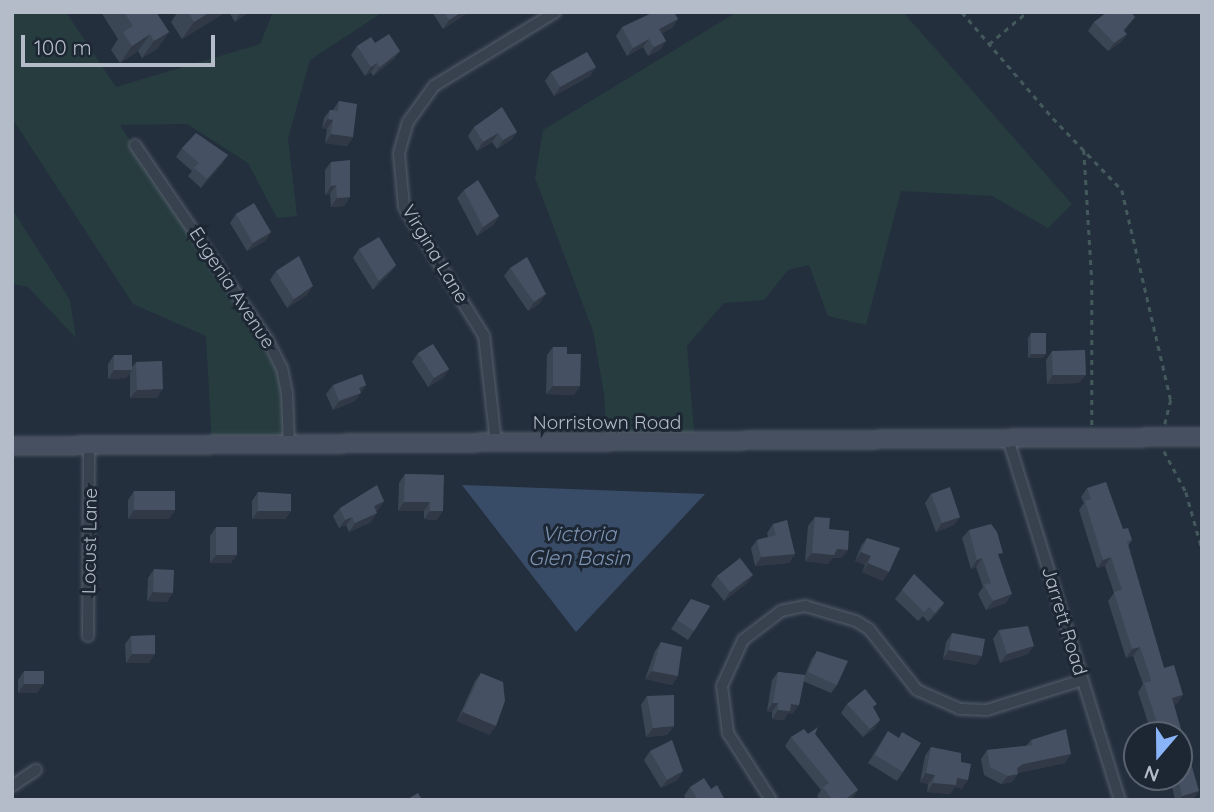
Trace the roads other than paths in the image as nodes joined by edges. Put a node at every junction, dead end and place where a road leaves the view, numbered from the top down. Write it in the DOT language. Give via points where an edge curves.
graph roads {
  1 [pos="555,12"];
  2 [pos="135,145"];
  3 [pos="1202,437"];
  4 [pos="1009,442"];
  5 [pos="496,444"];
  6 [pos="12,446"];
  7 [pos="289,446"];
  8 [pos="89,447"];
  9 [pos="88,636"];
  10 [pos="1082,680"];
  11 [pos="36,770"];
  12 [pos="12,786"];
  13 [pos="771,800"];
  14 [pos="1120,800"];
  1 -- 5 [label="street, Virgina Lane" via="434,86 414,110 399,153 404,207 484,336"];
  2 -- 7 [label="street, Eugenia Avenue" via="282,368"];
  3 -- 4 [label="main road, Norristown Road"];
  4 -- 5 [label="main road, Norristown Road"];
  4 -- 10 [label="street, Jarrett Road"];
  5 -- 7 [label="main road, Norristown Road"];
  6 -- 8 [label="main road, Norristown Road"];
  7 -- 8 [label="main road, Norristown Road"];
  8 -- 9 [label="street, Locust Lane"];
  10 -- 13 [label="street" via="987,710 960,709 917,690 869,629 856,621 805,606 781,611 743,640 722,686 728,733"];
  10 -- 14 [label="street, Jarrett Road"];
  11 -- 12 [label="street"];
}
